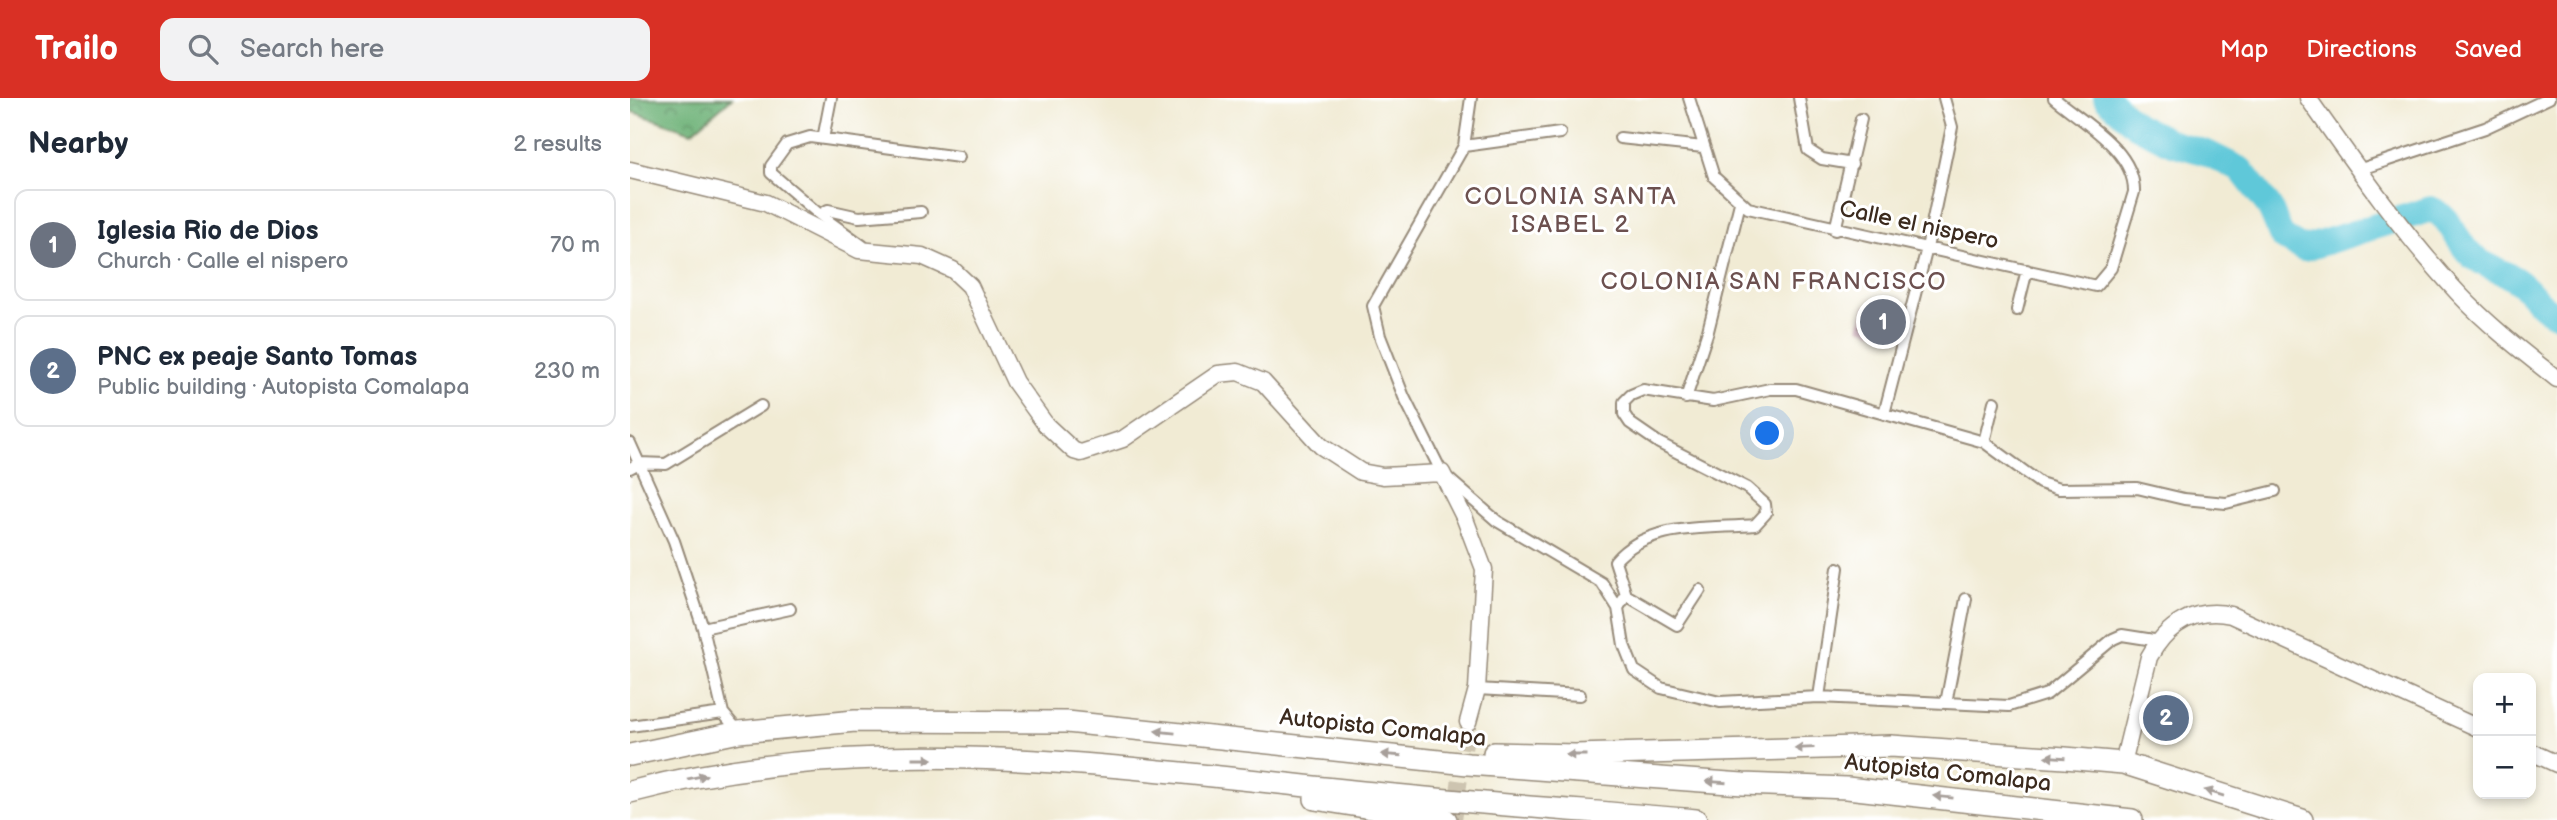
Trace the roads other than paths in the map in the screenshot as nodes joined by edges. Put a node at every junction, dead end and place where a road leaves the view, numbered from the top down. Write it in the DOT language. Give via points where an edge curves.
graph roads {
  1 [pos="831,98"];
  2 [pos="1471,98"];
  3 [pos="1689,98"];
  4 [pos="1799,98"];
  5 [pos="1944,98"];
  6 [pos="2054,98"];
  7 [pos="2308,98"];
  8 [pos="2549,98"];
  9 [pos="1861,119"];
  10 [pos="1560,133"];
  11 [pos="1620,138"];
  12 [pos="823,139"];
  13 [pos="1464,146"];
  14 [pos="1703,147"];
  15 [pos="959,157"];
  16 [pos="1852,164"];
  17 [pos="630,170"];
  18 [pos="2358,170"];
  19 [pos="1740,202"];
  20 [pos="920,212"];
  21 [pos="820,215"];
  22 [pos="1835,230"];
  23 [pos="1927,248"];
  24 [pos="866,251"];
  25 [pos="2027,270"];
  26 [pos="2017,310"];
  27 [pos="2557,379"];
  28 [pos="1686,398"];
  29 [pos="1994,402"];
  30 [pos="761,406"];
  31 [pos="1884,414"];
  32 [pos="1984,442"];
  33 [pos="630,443"];
  34 [pos="634,466"];
  35 [pos="1442,473"];
  36 [pos="2275,491"];
  37 [pos="1838,568"];
  38 [pos="1700,590"];
  39 [pos="1626,595"];
  40 [pos="1966,599"];
  41 [pos="1618,608"];
  42 [pos="790,609"];
  43 [pos="703,628"];
  44 [pos="2160,641"];
  45 [pos="1477,689"];
  46 [pos="1580,695"];
  47 [pos="1819,697"];
  48 [pos="1946,703"];
  49 [pos="723,713"];
  50 [pos="1468,722"];
  51 [pos="630,726"];
  52 [pos="2473,726"];
  53 [pos="739,732"];
  54 [pos="2536,754"];
  55 [pos="630,755"];
  56 [pos="1429,758"];
  57 [pos="2123,763"];
  58 [pos="2557,764"];
  59 [pos="1186,771"];
  60 [pos="630,792"];
  61 [pos="1446,820"];
  62 [pos="1696,820"];
  63 [pos="2132,820"];
  64 [pos="2302,820"];
  1 -- 12 [label="street"];
  2 -- 13 [label="street"];
  3 -- 14 [label="street"];
  4 -- 16 [label="street" via="1808,150 1822,159"];
  5 -- 23 [label="street" via="1952,127"];
  6 -- 25 [label="street, Calle el nispero" via="2121,156 2134,181 2134,192 2111,268 2102,282 2090,286"];
  7 -- 18 [label="street"];
  8 -- 18 [label="street" via="2485,128"];
  9 -- 16 [label="street"];
  10 -- 13 [label="street"];
  11 -- 14 [label="street"];
  12 -- 15 [label="street"];
  12 -- 21 [label="street" via="800,138 787,144 771,166 772,173"];
  13 -- 35 [label="street" via="1373,306 1404,397"];
  14 -- 19 [label="street" via="1714,177"];
  16 -- 22 [label="street"];
  17 -- 24 [label="street" via="771,204 848,246"];
  18 -- 27 [label="street" via="2459,295"];
  19 -- 22 [label="street, Calle el nispero"];
  19 -- 28 [label="street"];
  20 -- 21 [label="street" via="859,216 828,210"];
  21 -- 24 [label="street"];
  22 -- 23 [label="street, Calle el nispero"];
  23 -- 25 [label="street, Calle el nispero"];
  23 -- 31 [label="street"];
  24 -- 35 [label="street" via="922,256 964,279 1015,382 1046,425 1077,452 1123,439 1218,374 1238,372 1263,382 1321,446 1361,472 1383,477"];
  25 -- 26 [label="street"];
  28 -- 31 [label="street" via="1713,401 1796,389"];
  28 -- 39 [label="street" via="1643,390 1624,402 1624,414 1630,424 1660,443 1747,488 1765,504 1766,513 1755,525 1672,530 1626,548 1615,561"];
  29 -- 32 [label="street"];
  30 -- 34 [label="street" via="666,464"];
  31 -- 32 [label="street"];
  32 -- 36 [label="street" via="2040,483 2059,489 2137,488 2184,499 2226,502"];
  33 -- 34 [label="street"];
  34 -- 43 [label="street" via="674,541"];
  35 -- 41 [label="street" via="1497,521 1602,583"];
  35 -- 45 [label="street" via="1484,569"];
  37 -- 47 [label="street"];
  38 -- 39 [label="street" via="1677,625"];
  39 -- 41 [label="street"];
  40 -- 48 [label="street"];
  41 -- 47 [label="street" via="1634,670 1661,688 1720,702"];
  42 -- 43 [label="street"];
  43 -- 49 [label="street"];
  44 -- 48 [label="street" via="2122,635 2047,694 2009,706"];
  44 -- 52 [label="street" via="2179,621 2210,612 2231,615"];
  44 -- 57 [label="street" via="2150,656"];
  45 -- 46 [label="street"];
  45 -- 50 [label="street"];
  47 -- 48 [label="street"];
  49 -- 51 [label="street"];
  49 -- 53 [label="street"];
  53 -- 55 [label="highway, Autopista Comalapa"];
  56 -- 53 [label="highway, Autopista Comalapa, one-way" via="1067,722 855,721"];
  54 -- 58 [label="street"];
  57 -- 56 [label="highway, one-way" via="1891,746 1575,755 1472,753"];
  63 -- 56 [label="highway, Autopista Comalapa, one-way" via="1847,788 1577,773"];
  64 -- 57 [label="highway, one-way"];
  60 -- 59 [label="highway, one-way" via="722,772 838,759 978,759"];
  59 -- 61 [label="highway"];
  59 -- 62 [label="highway" via="1374,793"];
}
